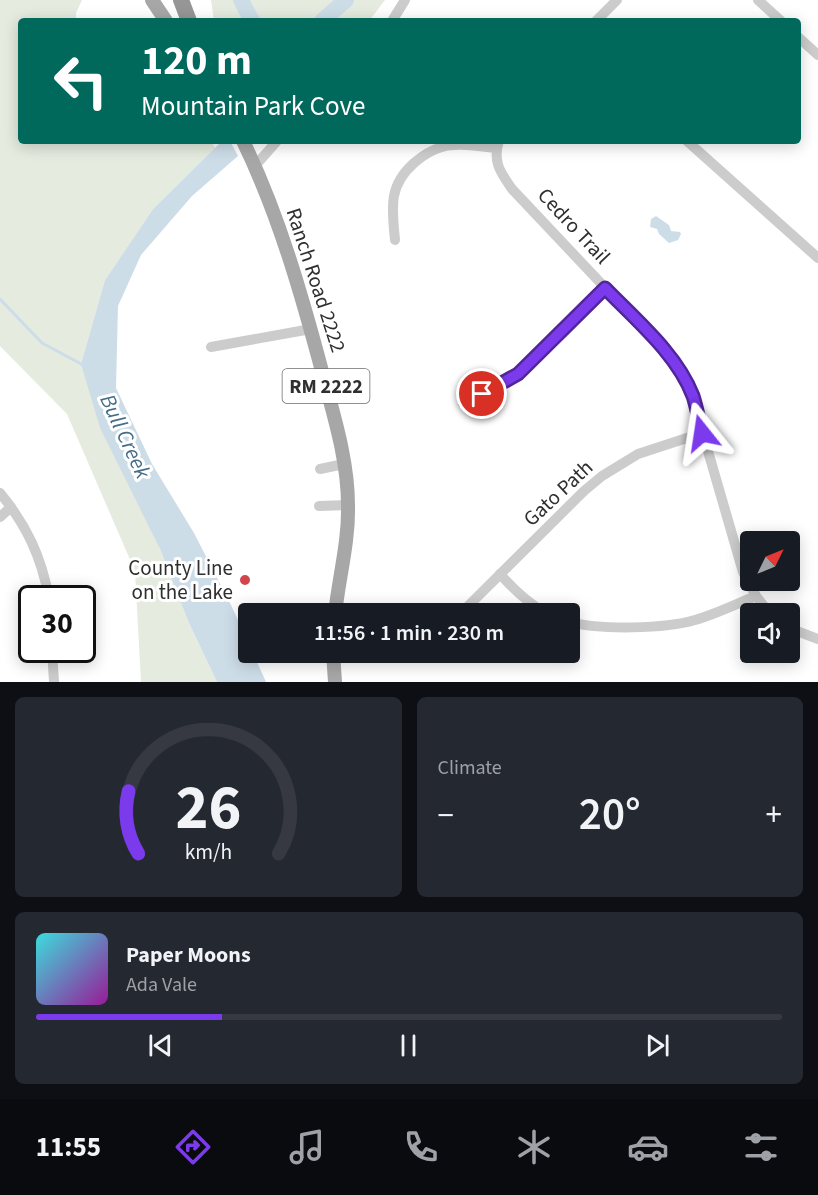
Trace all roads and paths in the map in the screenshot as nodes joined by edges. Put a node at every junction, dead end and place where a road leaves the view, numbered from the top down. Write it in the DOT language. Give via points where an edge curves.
graph roads {
  1 [pos="175,0"];
  2 [pos="182,0"];
  3 [pos="405,0"];
  4 [pos="617,0"];
  5 [pos="758,0"];
  6 [pos="154,2"];
  7 [pos="164,18"];
  8 [pos="186,18"];
  9 [pos="187,18"];
  10 [pos="394,18"];
  11 [pos="599,18"];
  12 [pos="778,18"];
  13 [pos="801,40"];
  14 [pos="818,55"];
  15 [pos="244,144"];
  16 [pos="274,144"];
  17 [pos="498,144"];
  18 [pos="690,144"];
  19 [pos="255,166"];
  20 [pos="395,240"];
  21 [pos="818,258"];
  22 [pos="605,288"];
  23 [pos="311,329"];
  24 [pos="211,347"];
  25 [pos="463,403"];
  26 [pos="702,433"];
  27 [pos="344,464"];
  28 [pos="320,469"];
  29 [pos="0,493"];
  30 [pos="348,505"];
  31 [pos="319,506"];
  32 [pos="11,507"];
  33 [pos="0,517"];
  34 [pos="500,574"];
  35 [pos="46,585"];
  36 [pos="756,596"];
  37 [pos="337,603"];
  38 [pos="471,603"];
  39 [pos="529,603"];
  40 [pos="761,603"];
  41 [pos="580,625"];
  42 [pos="800,632"];
  43 [pos="818,639"];
  44 [pos="53,663"];
  45 [pos="334,663"];
  46 [pos="54,682"];
  47 [pos="335,682"];
  1 -- 8 [label="main road"];
  2 -- 9 [label="highway"];
  3 -- 10 [label="street"];
  4 -- 11 [label="street"];
  5 -- 12 [label="street"];
  6 -- 7 [label="main road"];
  13 -- 14 [label="street"];
  15 -- 19 [label="main road, Ranch Road 2222 / RM 2222"];
  16 -- 19 [label="street"];
  17 -- 20 [label="street" via="442,147 406,170 393,194"];
  17 -- 22 [label="street, Cedro Trail" via="498,167 512,189"];
  18 -- 21 [label="street"];
  19 -- 23 [label="main road, Ranch Road 2222 / RM 2222"];
  22 -- 25 [label="street" via="518,374"];
  22 -- 26 [label="street, Cedro Trail" via="678,369 692,396"];
  23 -- 24 [label="street"];
  23 -- 27 [label="main road, Ranch Road 2222 / RM 2222"];
  26 -- 34 [label="street, Gato Path" via="638,454 602,476"];
  26 -- 36 [label="street, Cedro Trail" via="743,572"];
  27 -- 28 [label="street"];
  27 -- 30 [label="main road, Ranch Road 2222 / RM 2222"];
  29 -- 32 [label="street"];
  30 -- 31 [label="street"];
  30 -- 37 [label="main road, Ranch Road 2222 / RM 2222"];
  32 -- 33 [label="street"];
  32 -- 35 [label="street" via="36,549"];
  34 -- 38 [label="street, Gato Path"];
  34 -- 39 [label="street"];
  36 -- 40 [label="street, Cedro Trail"];
  36 -- 41 [label="street" via="693,621 646,627"];
  42 -- 43 [label="street"];
  44 -- 46 [label="street"];
  45 -- 47 [label="main road"];
}
